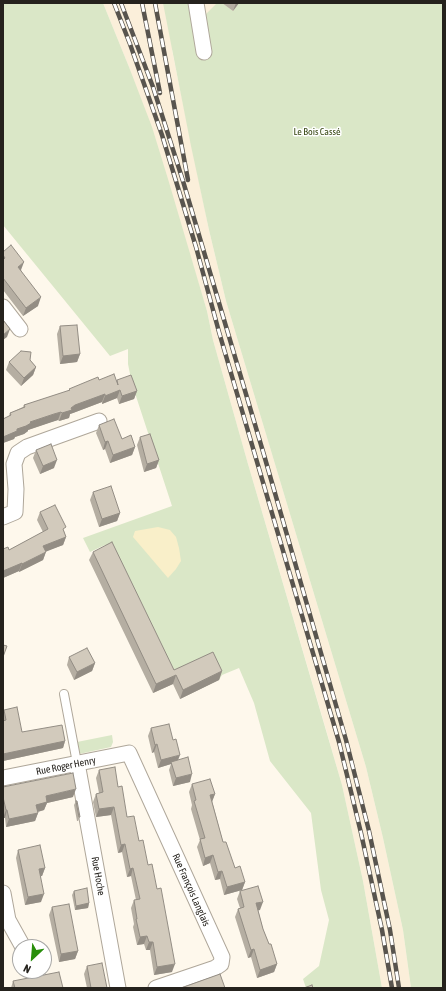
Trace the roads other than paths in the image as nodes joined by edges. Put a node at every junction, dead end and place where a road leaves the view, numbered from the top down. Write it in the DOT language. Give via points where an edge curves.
graph roads {
  1 [pos="196,3"];
  2 [pos="204,52"];
  3 [pos="3,307"];
  4 [pos="20,329"];
  5 [pos="99,421"];
  6 [pos="3,517"];
  7 [pos="64,694"];
  8 [pos="129,753"];
  9 [pos="77,763"];
  10 [pos="3,778"];
  11 [pos="3,894"];
  12 [pos="19,939"];
  13 [pos="118,988"];
  14 [pos="156,988"];
  1 -- 2 [label="street"];
  3 -- 4 [label="street"];
  5 -- 6 [label="street" via="18,453 14,464 15,512"];
  7 -- 9 [label="lane"];
  8 -- 9 [label="street, Rue Roger Henry"];
  8 -- 14 [label="street, Rue François Langlais" via="222,957 221,964 215,968"];
  9 -- 10 [label="street, Rue Roger Henry"];
  9 -- 13 [label="street, Rue Hoche"];
  11 -- 12 [label="street" via="8,920"];
}
